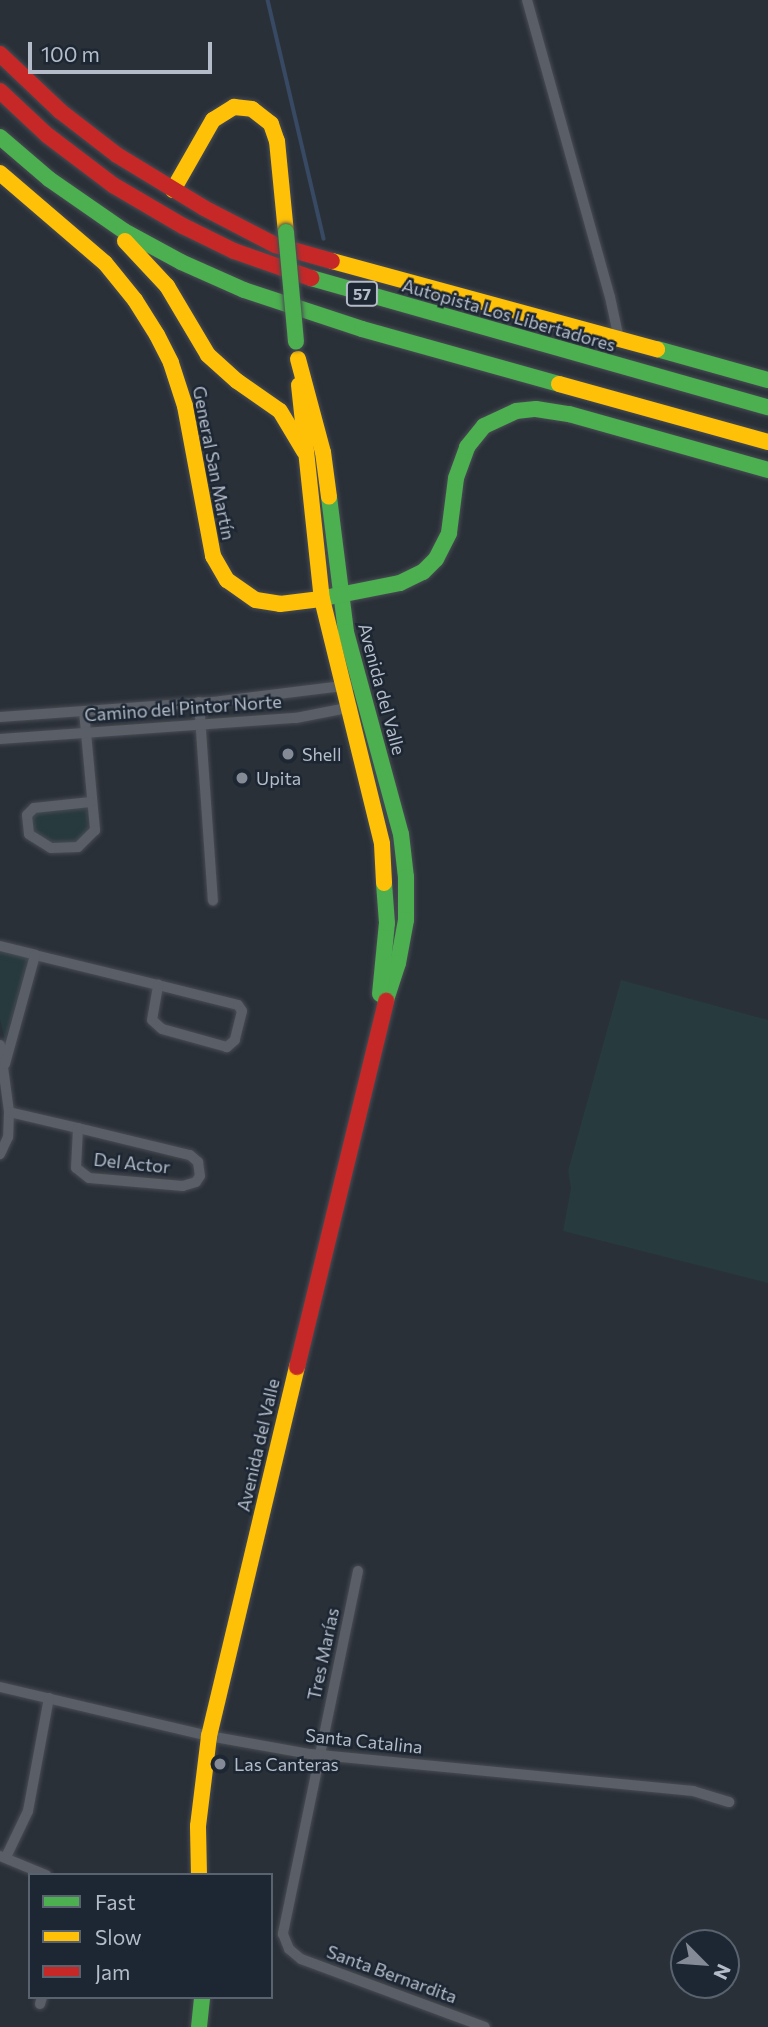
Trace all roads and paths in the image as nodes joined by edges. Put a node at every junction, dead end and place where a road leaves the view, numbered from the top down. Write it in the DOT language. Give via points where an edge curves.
graph roads {
  1 [pos="527,0"];
  2 [pos="0,54"];
  3 [pos="0,91"];
  4 [pos="0,136"];
  5 [pos="0,173"];
  6 [pos="173,190"];
  7 [pos="74,198"];
  8 [pos="619,339"];
  9 [pos="297,351"];
  10 [pos="768,380"];
  11 [pos="768,407"];
  12 [pos="768,442"];
  13 [pos="304,451"];
  14 [pos="768,470"];
  15 [pos="342,595"];
  16 [pos="322,599"];
  17 [pos="359,684"];
  18 [pos="341,688"];
  19 [pos="200,702"];
  20 [pos="366,706"];
  21 [pos="346,707"];
  22 [pos="84,711"];
  23 [pos="0,717"];
  24 [pos="201,724"];
  25 [pos="87,732"];
  26 [pos="0,739"];
  27 [pos="91,802"];
  28 [pos="213,901"];
  29 [pos="0,946"];
  30 [pos="34,955"];
  31 [pos="158,985"];
  32 [pos="378,1027"];
  33 [pos="0,1045"];
  34 [pos="5,1064"];
  35 [pos="9,1112"];
  36 [pos="78,1128"];
  37 [pos="0,1154"];
  38 [pos="358,1572"];
  39 [pos="0,1687"];
  40 [pos="49,1698"];
  41 [pos="209,1736"];
  42 [pos="319,1755"];
  43 [pos="729,1802"];
  44 [pos="3,1856"];
  45 [pos="41,1873"];
  46 [pos="199,1873"];
  47 [pos="289,1949"];
  48 [pos="202,1999"];
  49 [pos="199,2027"];
  50 [pos="485,2027"];
  1 -- 8 [label="street"];
  2 -- 6 [label="main road" via="90,135"];
  3 -- 11 [label="main road, Autopista Los Libertadores / 57" via="47,135 113,185 234,251 350,291"];
  4 -- 7 [label="main road, 57"];
  5 -- 16 [label="main road, General San Martín" via="105,263 157,335 185,406 210,546 227,580 246,595 267,603"];
  6 -- 8 [label="main road" via="292,251"];
  6 -- 9 [label="main road, Avenida del Valle, bridge" via="213,120 234,107 252,109 271,124 277,141"];
  7 -- 12 [label="main road, 57" via="181,262 276,302"];
  7 -- 13 [label="main road" via="157,271 208,355 280,411"];
  8 -- 10 [label="main road"];
  9 -- 13 [label="main road, Avenida del Valle"];
  9 -- 15 [label="main road, Avenida del Valle" via="323,452"];
  13 -- 16 [label="main road, Avenida del Valle"];
  14 -- 15 [label="main road, General San Martín" via="559,411 508,413 484,426 467,447 456,478 449,533 436,559 409,580"];
  15 -- 16 [label="main road, General San Martín"];
  15 -- 17 [label="main road, Avenida del Valle"];
  16 -- 18 [label="main road, Avenida del Valle"];
  17 -- 18 [label="street, Camino del Pintor Norte"];
  17 -- 20 [label="main road, Avenida del Valle"];
  18 -- 19 [label="street, Camino del Pintor Norte"];
  18 -- 21 [label="main road, Avenida del Valle"];
  19 -- 22 [label="street, Camino del Pintor Norte"];
  19 -- 24 [label="street"];
  20 -- 21 [label="street, Camino del Pintor Norte"];
  20 -- 32 [label="main road, Avenida del Valle" via="401,834 407,877 402,942"];
  21 -- 24 [label="street, Camino del Pintor Norte" via="296,718"];
  21 -- 32 [label="main road, Avenida del Valle" via="373,797 385,865 387,923"];
  22 -- 23 [label="street, Camino del Pintor Norte"];
  22 -- 25 [label="street"];
  24 -- 25 [label="street, Camino del Pintor Norte"];
  24 -- 28 [label="street"];
  25 -- 26 [label="street, Camino del Pintor Norte"];
  25 -- 27 [label="street"];
  27 -- 27 [label="street" via="34,808 27,816 29,834 51,848 78,847 95,830"];
  29 -- 30 [label="street"];
  30 -- 31 [label="street"];
  30 -- 34 [label="street"];
  31 -- 31 [label="street" via="238,1004 242,1010 236,1040 227,1047 162,1029 152,1020"];
  32 -- 41 [label="main road, Avenida del Valle"];
  33 -- 34 [label="street"];
  34 -- 35 [label="street"];
  35 -- 36 [label="street"];
  35 -- 37 [label="street" via="8,1137"];
  36 -- 36 [label="street, Del Actor" via="75,1161 81,1175 183,1186 196,1182 200,1175 198,1162 190,1156"];
  38 -- 42 [label="street, Tres Marías"];
  39 -- 40 [label="street, Santa Catalina"];
  40 -- 41 [label="street, Santa Catalina"];
  40 -- 44 [label="street" via="28,1811"];
  41 -- 42 [label="street, Santa Catalina"];
  41 -- 46 [label="main road, Avenida del Valle" via="198,1826"];
  42 -- 43 [label="street, Santa Catalina" via="693,1791"];
  42 -- 47 [label="street, Tres Marías" via="283,1934"];
  44 -- 45 [label="street"];
  47 -- 50 [label="street, Santa Bernardita" via="301,1959"];
  48 -- 49 [label="main road"];
}
